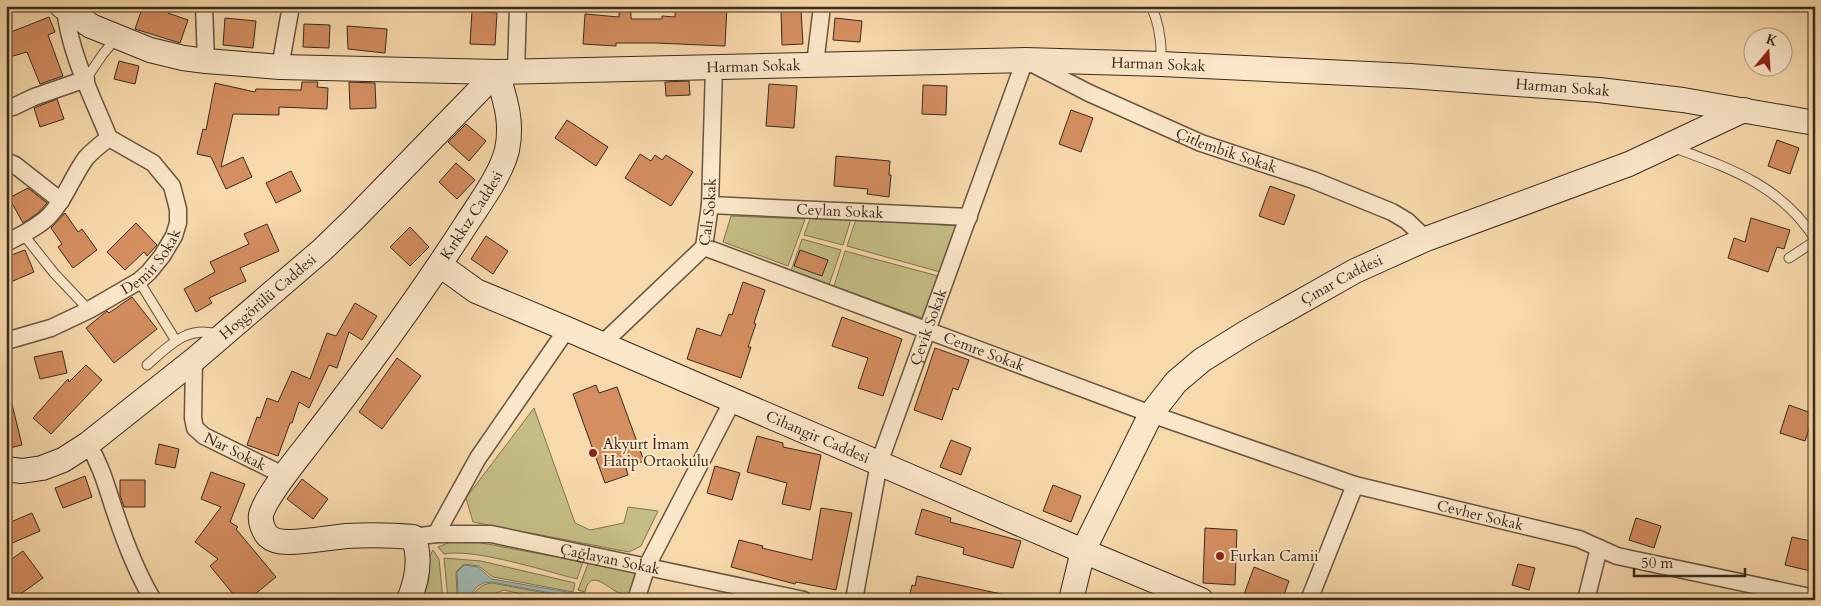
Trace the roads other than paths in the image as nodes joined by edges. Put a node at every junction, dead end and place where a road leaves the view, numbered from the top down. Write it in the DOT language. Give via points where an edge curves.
graph roads {
  1 [pos="204,6"];
  2 [pos="291,6"];
  3 [pos="518,6"];
  4 [pos="822,6"];
  5 [pos="1151,6"];
  6 [pos="64,8"];
  7 [pos="118,37"];
  8 [pos="1025,60"];
  9 [pos="206,61"];
  10 [pos="815,64"];
  11 [pos="1161,64"];
  12 [pos="280,67"];
  13 [pos="714,67"];
  14 [pos="507,72"];
  15 [pos="86,79"];
  16 [pos="13,107"];
  17 [pos="1744,110"];
  18 [pos="1815,123"];
  19 [pos="109,138"];
  20 [pos="1667,146"];
  21 [pos="6,161"];
  22 [pos="61,201"];
  23 [pos="710,205"];
  24 [pos="969,217"];
  25 [pos="23,234"];
  26 [pos="1426,239"];
  27 [pos="1815,240"];
  28 [pos="6,243"];
  29 [pos="704,247"];
  30 [pos="1789,258"];
  31 [pos="440,265"];
  32 [pos="139,281"];
  33 [pos="89,310"];
  34 [pos="568,329"];
  35 [pos="926,330"];
  36 [pos="222,336"];
  37 [pos="6,341"];
  38 [pos="176,341"];
  39 [pos="602,344"];
  40 [pos="194,360"];
  41 [pos="147,365"];
  42 [pos="733,400"];
  43 [pos="1151,414"];
  44 [pos="88,444"];
  45 [pos="879,462"];
  46 [pos="6,470"];
  47 [pos="284,476"];
  48 [pos="1355,484"];
  49 [pos="436,534"];
  50 [pos="413,538"];
  51 [pos="1599,548"];
  52 [pos="1083,551"];
  53 [pos="647,566"];
  54 [pos="1815,598"];
  55 [pos="153,600"];
  56 [pos="409,600"];
  57 [pos="636,600"];
  58 [pos="804,600"];
  59 [pos="854,600"];
  60 [pos="1071,600"];
  61 [pos="1201,600"];
  62 [pos="1309,600"];
  63 [pos="1586,600"];
  1 -- 9 [label="street"];
  2 -- 12 [label="street"];
  3 -- 14 [label="street"];
  4 -- 10 [label="street"];
  5 -- 11 [label="lane" via="1161,38"];
  6 -- 7 [label="street" via="91,26"];
  6 -- 15 [label="street" via="74,51"];
  7 -- 9 [label="street" via="150,50"];
  7 -- 15 [label="lane"];
  8 -- 10 [label="street, Harman Sokak"];
  8 -- 11 [label="street, Harman Sokak"];
  8 -- 24 [label="street, Çevik Sokak"];
  8 -- 26 [label="street, Çitlembik Sokak" via="1201,143 1313,180 1392,212"];
  9 -- 12 [label="street"];
  10 -- 13 [label="street, Harman Sokak"];
  11 -- 17 [label="street, Harman Sokak" via="1410,76 1599,90"];
  12 -- 14 [label="street"];
  13 -- 14 [label="street, Harman Sokak"];
  13 -- 23 [label="street, Çalı Sokak"];
  14 -- 31 [label="street, Kırkkız Caddesi" via="510,130 507,151 485,195"];
  14 -- 36 [label="street, Hoşgörülü Caddesi" via="354,219"];
  15 -- 16 [label="street"];
  15 -- 19 [label="street"];
  17 -- 18 [label="street, Harman Sokak"];
  17 -- 20 [label="street, Çınar Caddesi"];
  19 -- 22 [label="street" via="85,160"];
  19 -- 32 [label="street, Demir Sokak" via="154,163 172,186 178,209 174,236 162,256"];
  20 -- 26 [label="street, Çınar Caddesi" via="1629,164"];
  20 -- 27 [label="lane" via="1755,181 1784,202 1804,222"];
  21 -- 22 [label="street"];
  22 -- 25 [label="street" via="41,224"];
  23 -- 24 [label="street, Ceylan Sokak"];
  23 -- 29 [label="street, Çalı Sokak"];
  24 -- 35 [label="street, Çevik Sokak"];
  25 -- 28 [label="street"];
  25 -- 33 [label="lane"];
  26 -- 43 [label="street, Çınar Caddesi" via="1355,271 1202,360 1176,382"];
  27 -- 30 [label="lane"];
  29 -- 35 [label="street, Cemre Sokak"];
  29 -- 39 [label="street, Çalı Sokak"];
  31 -- 34 [label="street, Cihangir Caddesi" via="476,291"];
  31 -- 47 [label="street, Kırkkız Caddesi"];
  32 -- 33 [label="street, Demir Sokak"];
  32 -- 38 [label="lane"];
  33 -- 37 [label="street, Demir Sokak" via="51,328"];
  34 -- 39 [label="street, Cihangir Caddesi"];
  34 -- 49 [label="street" via="478,458"];
  35 -- 43 [label="street, Cemre Sokak"];
  35 -- 45 [label="street, Çevik Sokak"];
  36 -- 38 [label="lane" via="196,332"];
  36 -- 40 [label="street, Hoşgörülü Caddesi"];
  38 -- 41 [label="lane"];
  39 -- 42 [label="street, Cihangir Caddesi"];
  40 -- 44 [label="street, Hoşgörülü Caddesi"];
  40 -- 47 [label="street, Nar Sokak" via="195,428 204,436"];
  42 -- 45 [label="street, Cihangir Caddesi"];
  42 -- 53 [label="street"];
  43 -- 48 [label="street, Cevher Sokak"];
  43 -- 52 [label="street, Çınar Caddesi"];
  44 -- 46 [label="street, Hoşgörülü Caddesi" via="42,468"];
  44 -- 55 [label="street" via="101,469 136,569"];
  45 -- 52 [label="street, Cihangir Caddesi"];
  45 -- 59 [label="street, Çevik Sokak"];
  47 -- 50 [label="street, Kırkkız Caddesi" via="261,516 262,526 275,540 288,542 346,536"];
  48 -- 51 [label="street, Cevher Sokak" via="1571,536"];
  48 -- 62 [label="street"];
  49 -- 50 [label="street, Çağlayan Sokak"];
  49 -- 53 [label="street, Çağlayan Sokak" via="491,534"];
  50 -- 56 [label="street" via="418,548 418,560"];
  51 -- 54 [label="street, Cevher Sokak" via="1617,556"];
  51 -- 63 [label="street"];
  52 -- 60 [label="street, Çınar Caddesi"];
  52 -- 61 [label="street, Cihangir Caddesi"];
  53 -- 57 [label="street"];
  53 -- 58 [label="street, Çağlayan Sokak"];
}
